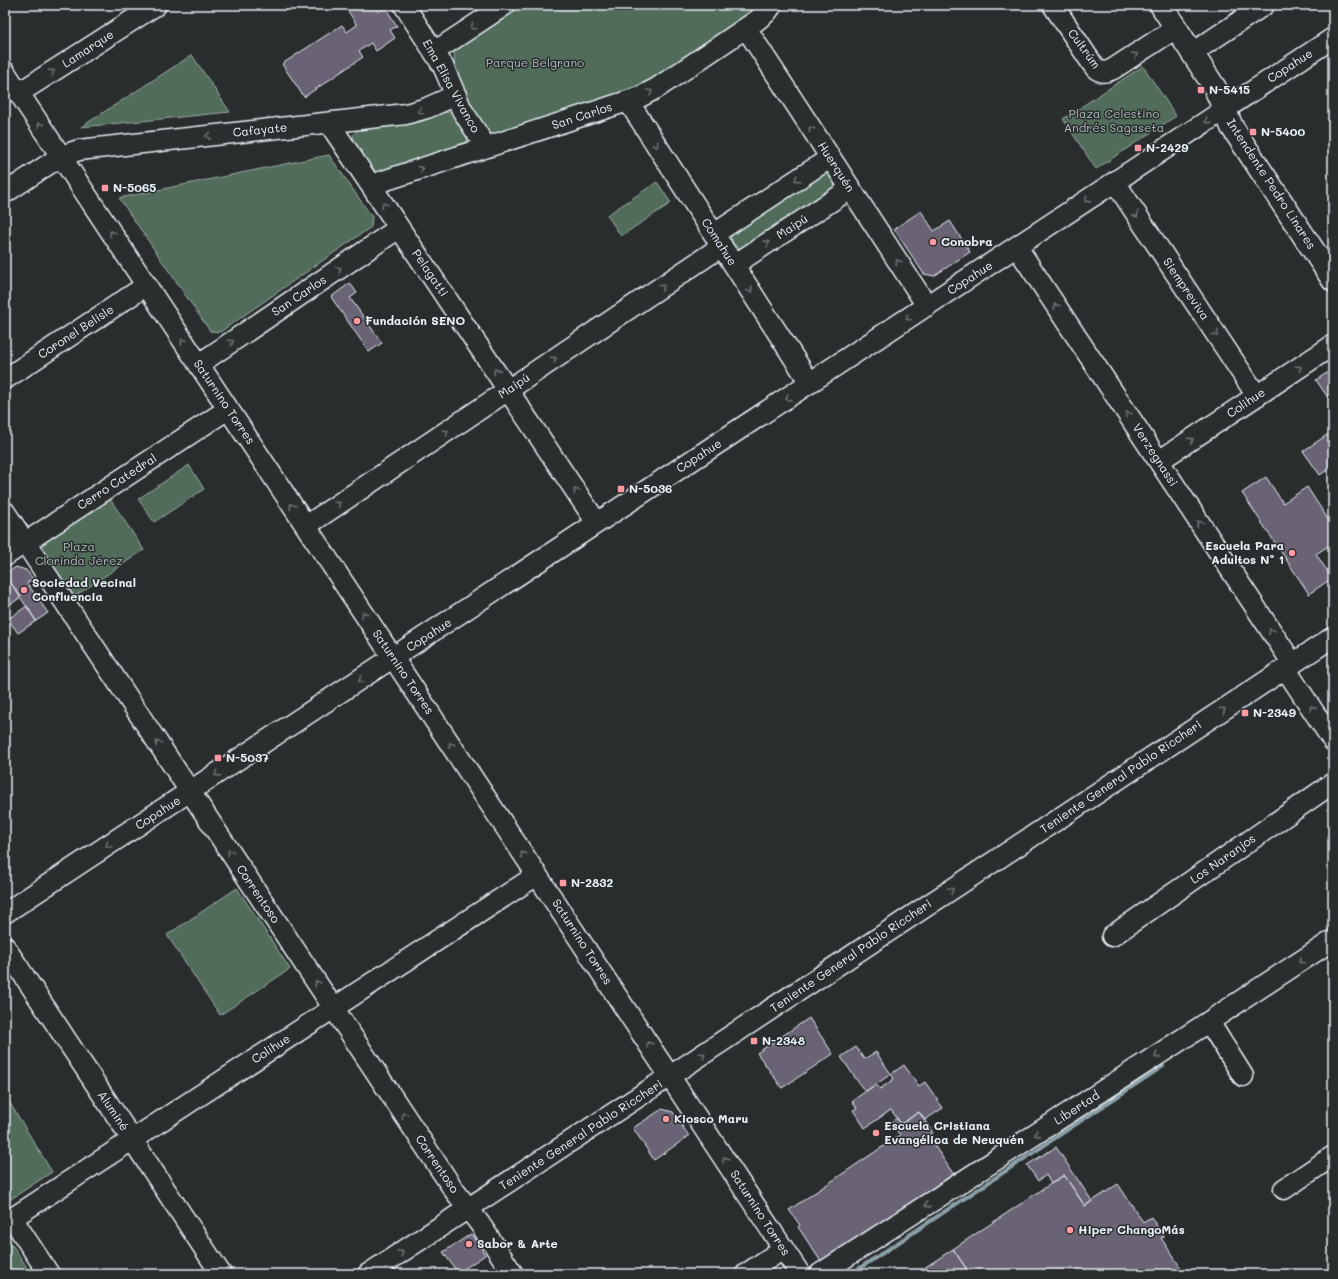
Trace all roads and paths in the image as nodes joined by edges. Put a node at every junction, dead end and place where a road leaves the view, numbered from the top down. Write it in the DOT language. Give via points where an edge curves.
graph roads {
  1 [pos="156,5"];
  2 [pos="404,5"];
  3 [pos="505,5"];
  4 [pos="772,5"];
  5 [pos="1053,5"];
  6 [pos="1161,5"];
  7 [pos="1264,5"];
  8 [pos="746,28"];
  9 [pos="1176,28"];
  10 [pos="1333,38"];
  11 [pos="434,52"];
  12 [pos="1192,53"];
  13 [pos="5,72"];
  14 [pos="19,93"];
  15 [pos="456,95"];
  16 [pos="628,101"];
  17 [pos="1225,110"];
  18 [pos="329,123"];
  19 [pos="486,147"];
  20 [pos="61,156"];
  21 [pos="830,158"];
  22 [pos="1115,182"];
  23 [pos="371,185"];
  24 [pos="850,189"];
  25 [pos="5,193"];
  26 [pos="400,228"];
  27 [pos="718,240"];
  28 [pos="1017,247"];
  29 [pos="734,265"];
  30 [pos="1333,280"];
  31 [pos="146,286"];
  32 [pos="927,306"];
  33 [pos="1333,345"];
  34 [pos="199,364"];
  35 [pos="5,379"];
  36 [pos="810,383"];
  37 [pos="508,390"];
  38 [pos="1257,396"];
  39 [pos="228,409"];
  40 [pos="1159,462"];
  41 [pos="5,512"];
  42 [pos="597,523"];
  43 [pos="306,526"];
  44 [pos="25,543"];
  45 [pos="5,556"];
  46 [pos="1333,637"];
  47 [pos="393,658"];
  48 [pos="1289,666"];
  49 [pos="1333,741"];
  50 [pos="1333,783"];
  51 [pos="190,792"];
  52 [pos="537,875"];
  53 [pos="5,913"];
  54 [pos="1112,936"];
  55 [pos="1333,940"];
  56 [pos="5,947"];
  57 [pos="334,1008"];
  58 [pos="1209,1022"];
  59 [pos="670,1076"];
  60 [pos="1243,1076"];
  61 [pos="133,1140"];
  62 [pos="1333,1156"];
  63 [pos="1284,1189"];
  64 [pos="468,1209"];
  65 [pos="9,1221"];
  66 [pos="783,1249"];
  67 [pos="49,1274"];
  68 [pos="221,1274"];
  69 [pos="368,1274"];
  70 [pos="513,1274"];
  71 [pos="746,1274"];
  72 [pos="800,1274"];
  73 [pos="820,1274"];
  14 -- 1 [label="street, Lamarque, one-way"];
  2 -- 11 [label="street, Ema Elisa Vivanco"];
  3 -- 11 [label="street, one-way"];
  4 -- 8 [label="street, San Carlos"];
  5 -- 9 [label="street, Cultrúm, one-way" via="1095,68 1101,72 1113,70"];
  6 -- 9 [label="main road, Intendente Pedro Linares"];
  7 -- 12 [label="street"];
  16 -- 8 [label="street, San Carlos, one-way" via="652,91"];
  21 -- 8 [label="street, Huerquén, one-way"];
  9 -- 12 [label="main road, Intendente Pedro Linares"];
  10 -- 17 [label="street, Copahue"];
  11 -- 15 [label="street, Ema Elisa Vivanco" via="447,73"];
  12 -- 17 [label="main road, Intendente Pedro Linares" via="1218,92"];
  13 -- 14 [label="street, Saturnino Torres"];
  20 -- 14 [label="street, Saturnino Torres, one-way"];
  15 -- 18 [label="street, Cafayate, one-way" via="406,114"];
  15 -- 19 [label="street, Ema Elisa Vivanco" via="466,117"];
  16 -- 19 [label="street, San Carlos"];
  16 -- 27 [label="street, Comahue, one-way"];
  17 -- 22 [label="street, Copahue, one-way"];
  17 -- 30 [label="main road, Intendente Pedro Linares" via="1235,132"];
  18 -- 20 [label="street, Cafayate, one-way" via="86,149"];
  18 -- 23 [label="street, Pelagatti"];
  23 -- 19 [label="street, San Carlos, one-way"];
  20 -- 25 [label="street"];
  31 -- 20 [label="street, Saturnino Torres, one-way"];
  21 -- 24 [label="street, Huerquén"];
  21 -- 27 [label="street, Maipú, one-way"];
  22 -- 28 [label="street, Copahue, one-way"];
  22 -- 38 [label="street, Siempreviva, one-way"];
  26 -- 23 [label="street, Pelagatti, one-way"];
  29 -- 24 [label="street, Maipú, one-way"];
  32 -- 24 [label="street, Huerquén, one-way"];
  34 -- 26 [label="street, San Carlos, one-way"];
  37 -- 26 [label="street, Pelagatti, one-way"];
  27 -- 29 [label="street, Comahue"];
  37 -- 27 [label="street, Maipú, one-way"];
  28 -- 32 [label="street, Copahue"];
  40 -- 28 [label="street, Verzegnassi, one-way"];
  29 -- 36 [label="street, Comahue, one-way"];
  34 -- 31 [label="street, Saturnino Torres, one-way"];
  31 -- 35 [label="street, Coronel Belisle"];
  32 -- 36 [label="street, Copahue, one-way"];
  38 -- 33 [label="street, Colihue, one-way"];
  34 -- 39 [label="street, Saturnino Torres"];
  36 -- 42 [label="street, Copahue, one-way"];
  42 -- 37 [label="street, Pelagatti, one-way"];
  43 -- 37 [label="street, Maipú, one-way"];
  40 -- 38 [label="street, Colihue, one-way"];
  43 -- 39 [label="street, Saturnino Torres, one-way"];
  39 -- 44 [label="street, Cerro Catedral"];
  48 -- 40 [label="street, Verzegnassi, one-way"];
  41 -- 44 [label="street, Correntoso"];
  42 -- 47 [label="street, Copahue"];
  47 -- 43 [label="street, Saturnino Torres, one-way"];
  44 -- 45 [label="street, Cerro Catedral"];
  51 -- 44 [label="street, Correntoso, one-way"];
  46 -- 48 [label="street, Teniente General Pablo Riccheri"];
  47 -- 51 [label="street, Copahue, one-way"];
  52 -- 47 [label="street, Saturnino Torres, one-way"];
  49 -- 48 [label="street, Verzegnassi, one-way"];
  59 -- 48 [label="street, Teniente General Pablo Riccheri, one-way"];
  50 -- 54 [label="street, Los Naranjos"];
  51 -- 53 [label="street, Copahue, one-way"];
  57 -- 51 [label="street, Correntoso, one-way"];
  52 -- 57 [label="street, Colihue"];
  59 -- 52 [label="street, Saturnino Torres, one-way"];
  55 -- 58 [label="street, Libertad, one-way"];
  56 -- 61 [label="street, Aluminé"];
  57 -- 61 [label="street, Colihue"];
  64 -- 57 [label="street, Correntoso, one-way"];
  58 -- 60 [label="street"];
  58 -- 73 [label="street, Libertad, one-way"];
  59 -- 64 [label="street, Teniente General Pablo Riccheri"];
  66 -- 59 [label="street, Saturnino Torres, one-way"];
  61 -- 65 [label="street, Colihue"];
  61 -- 68 [label="street, Aluminé"];
  62 -- 63 [label="street"];
  69 -- 64 [label="street, Teniente General Pablo Riccheri, one-way"];
  64 -- 70 [label="street, Correntoso"];
  65 -- 67 [label="street"];
  66 -- 71 [label="street"];
  66 -- 72 [label="street, Saturnino Torres"];
}
